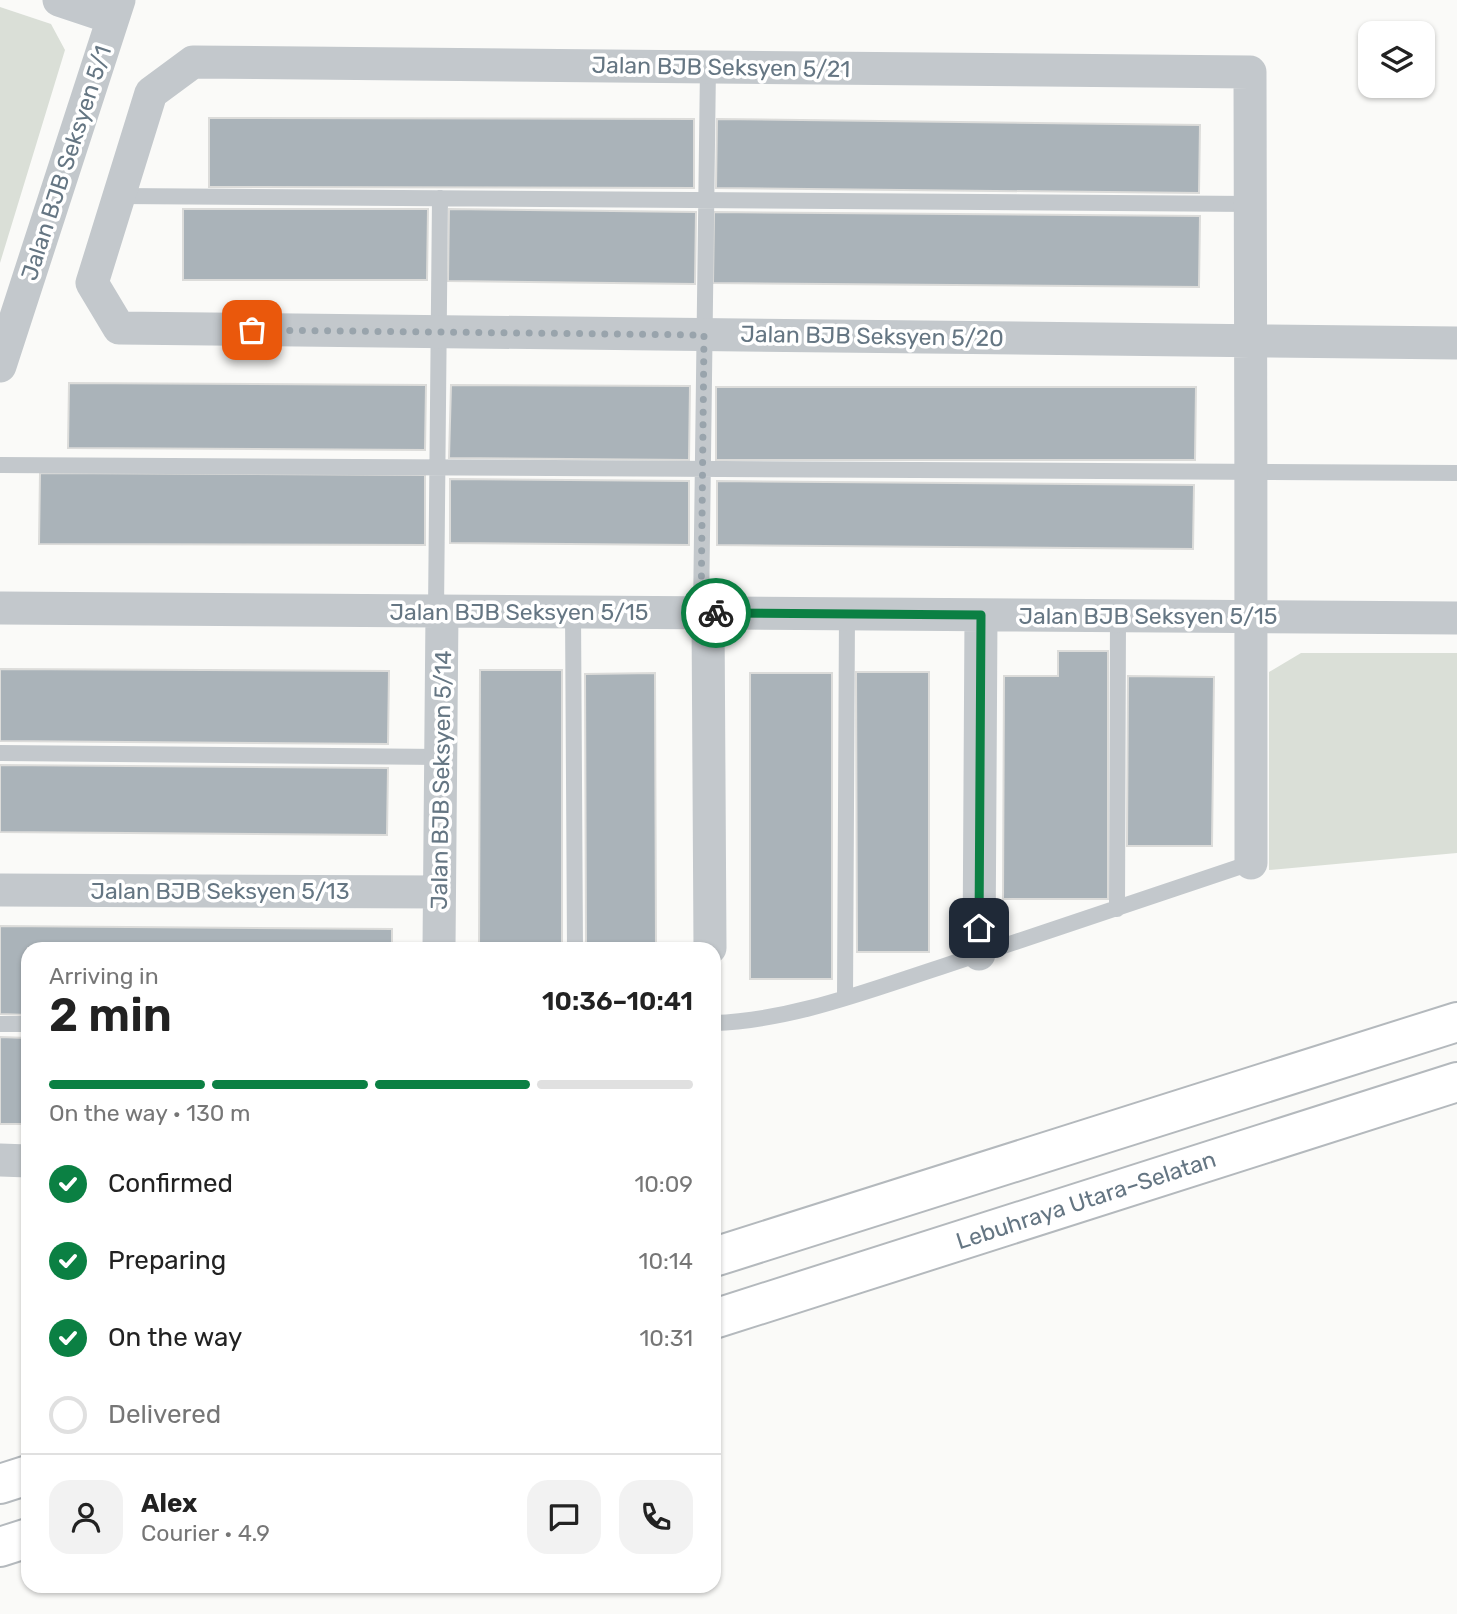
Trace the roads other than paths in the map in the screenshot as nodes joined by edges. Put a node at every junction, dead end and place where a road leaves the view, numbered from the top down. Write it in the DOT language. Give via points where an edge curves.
graph roads {
  1 [pos="59,0"];
  2 [pos="116,9"];
  3 [pos="708,66"];
  4 [pos="120,196"];
  5 [pos="440,198"];
  6 [pos="706,200"];
  7 [pos="1250,204"];
  8 [pos="439,332"];
  9 [pos="704,335"];
  10 [pos="1251,340"];
  11 [pos="1457,342"];
  12 [pos="0,366"];
  13 [pos="0,465"];
  14 [pos="438,468"];
  15 [pos="702,469"];
  16 [pos="1251,472"];
  17 [pos="1457,473"];
  18 [pos="0,608"];
  19 [pos="439,611"];
  20 [pos="573,612"];
  21 [pos="704,613"];
  22 [pos="847,614"];
  23 [pos="981,615"];
  24 [pos="1118,616"];
  25 [pos="1251,617"];
  26 [pos="1457,618"];
  27 [pos="0,753"];
  28 [pos="441,757"];
  29 [pos="1251,863"];
  30 [pos="0,890"];
  31 [pos="439,892"];
  32 [pos="1117,909"];
  33 [pos="439,942"];
  34 [pos="575,942"];
  35 [pos="710,942"];
  36 [pos="979,954"];
  37 [pos="845,998"];
  38 [pos="1457,1022"];
  39 [pos="721,1023"];
  40 [pos="0,1024"];
  41 [pos="21,1024"];
  42 [pos="1457,1082"];
  43 [pos="0,1160"];
  44 [pos="21,1161"];
  45 [pos="721,1255"];
  46 [pos="721,1317"];
  47 [pos="21,1477"];
  48 [pos="0,1484"];
  49 [pos="21,1540"];
  50 [pos="0,1547"];
  1 -- 2 [label="street"];
  2 -- 12 [label="street, Jalan BJB Seksyen 5/1"];
  3 -- 4 [label="street, Jalan BJB Seksyen 5/21" via="193,62 151,93"];
  3 -- 6 [label="lane"];
  3 -- 7 [label="street, Jalan BJB Seksyen 5/21" via="1250,72"];
  4 -- 5 [label="lane"];
  4 -- 8 [label="street, Jalan BJB Seksyen 5/20" via="92,283 119,328"];
  5 -- 6 [label="lane"];
  5 -- 8 [label="lane"];
  6 -- 7 [label="lane"];
  6 -- 9 [label="lane"];
  7 -- 10 [label="street"];
  8 -- 9 [label="street, Jalan BJB Seksyen 5/20"];
  8 -- 14 [label="lane"];
  9 -- 10 [label="street, Jalan BJB Seksyen 5/20"];
  9 -- 15 [label="lane"];
  10 -- 11 [label="street, Jalan BJB Seksyen 5/20"];
  10 -- 16 [label="street"];
  13 -- 14 [label="lane"];
  14 -- 15 [label="lane"];
  14 -- 19 [label="lane"];
  15 -- 16 [label="lane"];
  15 -- 21 [label="lane"];
  16 -- 17 [label="lane"];
  16 -- 25 [label="street"];
  18 -- 19 [label="street, Jalan BJB Seksyen 5/15"];
  19 -- 20 [label="street, Jalan BJB Seksyen 5/15"];
  19 -- 28 [label="street, Jalan BJB Seksyen 5/14"];
  20 -- 21 [label="street, Jalan BJB Seksyen 5/15"];
  20 -- 34 [label="lane"];
  21 -- 22 [label="street, Jalan BJB Seksyen 5/15"];
  21 -- 35 [label="street"];
  22 -- 23 [label="street, Jalan BJB Seksyen 5/15"];
  22 -- 37 [label="lane"];
  23 -- 24 [label="street, Jalan BJB Seksyen 5/15"];
  23 -- 36 [label="street"];
  24 -- 25 [label="street, Jalan BJB Seksyen 5/15"];
  24 -- 32 [label="lane"];
  25 -- 26 [label="street, Jalan BJB Seksyen 5/15"];
  25 -- 29 [label="street"];
  27 -- 28 [label="lane"];
  28 -- 31 [label="street, Jalan BJB Seksyen 5/14"];
  29 -- 32 [label="lane"];
  30 -- 31 [label="street, Jalan BJB Seksyen 5/13"];
  31 -- 33 [label="street, Jalan BJB Seksyen 5/14"];
  32 -- 36 [label="lane"];
  36 -- 37 [label="lane"];
  37 -- 39 [label="lane" via="796,1013"];
  38 -- 45 [label="highway"];
  40 -- 41 [label="lane"];
  42 -- 46 [label="highway, Lebuhraya Utara–Selatan"];
  43 -- 44 [label="street"];
  47 -- 48 [label="highway"];
  49 -- 50 [label="highway"];
}
